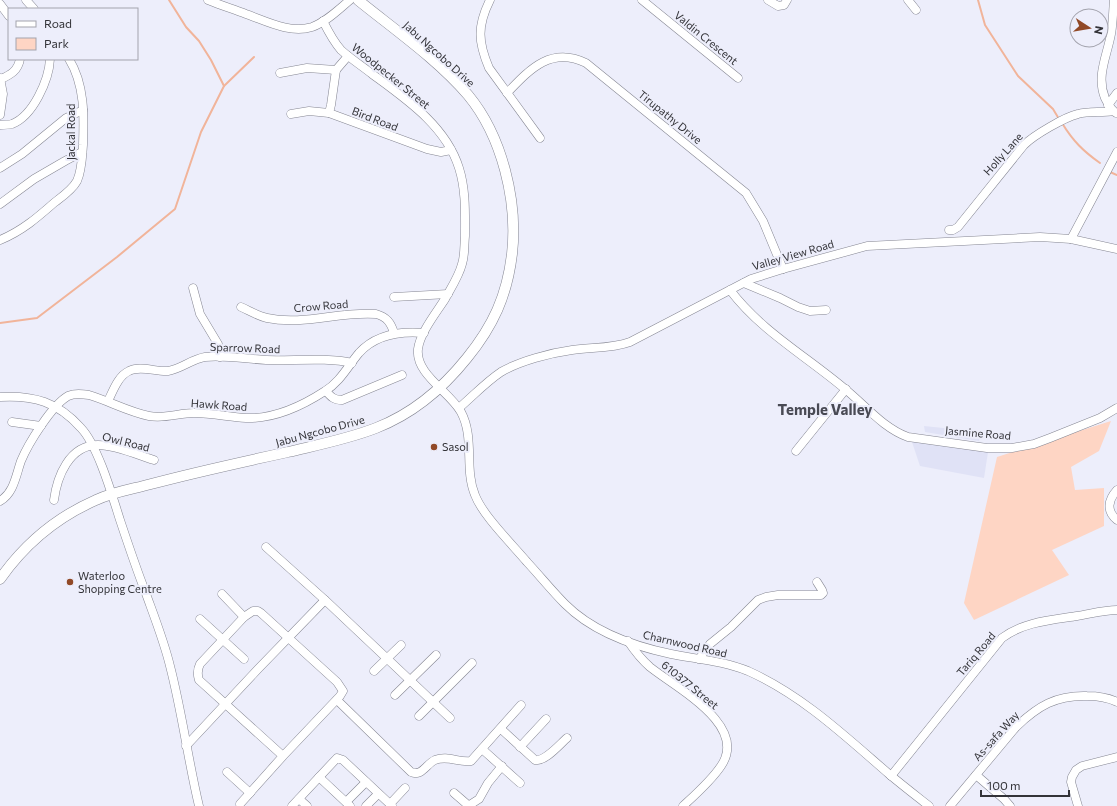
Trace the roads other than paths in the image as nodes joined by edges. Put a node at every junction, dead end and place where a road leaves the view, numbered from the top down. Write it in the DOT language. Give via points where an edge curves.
graph roads {
  1 [pos="26,0"];
  2 [pos="208,0"];
  3 [pos="350,0"];
  4 [pos="358,0"];
  5 [pos="490,0"];
  6 [pos="642,0"];
  7 [pos="768,0"];
  8 [pos="787,0"];
  9 [pos="908,0"];
  10 [pos="1114,0"];
  11 [pos="0,4"];
  12 [pos="33,8"];
  13 [pos="916,10"];
  14 [pos="8,15"];
  15 [pos="323,22"];
  16 [pos="348,56"];
  17 [pos="20,60"];
  18 [pos="50,60"];
  19 [pos="69,60"];
  20 [pos="336,70"];
  21 [pos="280,73"];
  22 [pos="738,78"];
  23 [pos="0,81"];
  24 [pos="507,93"];
  25 [pos="1117,93"];
  26 [pos="83,110"];
  27 [pos="1113,110"];
  28 [pos="329,113"];
  29 [pos="291,114"];
  30 [pos="0,115"];
  31 [pos="0,125"];
  32 [pos="540,138"];
  33 [pos="451,150"];
  34 [pos="82,152"];
  35 [pos="1117,152"];
  36 [pos="0,168"];
  37 [pos="0,204"];
  38 [pos="949,230"];
  39 [pos="1071,239"];
  40 [pos="0,240"];
  41 [pos="1117,249"];
  42 [pos="783,269"];
  43 [pos="744,283"];
  44 [pos="193,288"];
  45 [pos="730,290"];
  46 [pos="448,294"];
  47 [pos="394,297"];
  48 [pos="241,307"];
  49 [pos="826,310"];
  50 [pos="394,333"];
  51 [pos="424,334"];
  52 [pos="220,357"];
  53 [pos="352,363"];
  54 [pos="402,374"];
  55 [pos="439,387"];
  56 [pos="846,389"];
  57 [pos="326,391"];
  58 [pos="0,397"];
  59 [pos="108,401"];
  60 [pos="56,406"];
  61 [pos="459,408"];
  62 [pos="1117,408"];
  63 [pos="12,422"];
  64 [pos="41,426"];
  65 [pos="92,445"];
  66 [pos="796,451"];
  67 [pos="154,460"];
  68 [pos="1117,490"];
  69 [pos="112,494"];
  70 [pos="54,500"];
  71 [pos="0,501"];
  72 [pos="1117,520"];
  73 [pos="266,547"];
  74 [pos="0,579"];
  75 [pos="817,582"];
  76 [pos="222,594"];
  77 [pos="325,600"];
  78 [pos="1117,610"];
  79 [pos="244,617"];
  80 [pos="200,618"];
  81 [pos="288,638"];
  82 [pos="224,639"];
  83 [pos="628,641"];
  84 [pos="401,645"];
  85 [pos="436,655"];
  86 [pos="244,659"];
  87 [pos="388,659"];
  88 [pos="699,659"];
  89 [pos="472,663"];
  90 [pos="374,671"];
  91 [pos="411,680"];
  92 [pos="395,695"];
  93 [pos="337,700"];
  94 [pos="434,702"];
  95 [pos="1117,702"];
  96 [pos="225,704"];
  97 [pos="521,705"];
  98 [pos="419,716"];
  99 [pos="450,718"];
  100 [pos="546,719"];
  101 [pos="501,729"];
  102 [pos="567,738"];
  103 [pos="186,746"];
  104 [pos="520,747"];
  105 [pos="482,749"];
  106 [pos="283,756"];
  107 [pos="1117,757"];
  108 [pos="502,766"];
  109 [pos="227,772"];
  110 [pos="976,775"];
  111 [pos="891,776"];
  112 [pos="319,777"];
  113 [pos="366,782"];
  114 [pos="520,783"];
  115 [pos="406,788"];
  116 [pos="250,792"];
  117 [pos="454,793"];
  118 [pos="378,794"];
  119 [pos="298,799"];
  120 [pos="240,804"];
  121 [pos="348,804"];
  122 [pos="391,805"];
  123 [pos="199,806"];
  124 [pos="292,806"];
  125 [pos="307,806"];
  126 [pos="366,806"];
  127 [pos="469,806"];
  128 [pos="683,806"];
  129 [pos="929,806"];
  130 [pos="950,806"];
  131 [pos="1010,806"];
  132 [pos="1078,806"];
  1 -- 12 [label="street"];
  2 -- 15 [label="street" via="286,27 305,28"];
  3 -- 15 [label="street"];
  4 -- 55 [label="main road, Jabu Ngcobo Drive" via="423,52 468,96 482,115 500,154 510,191 513,247 503,299 476,347 463,364"];
  5 -- 24 [label="street" via="482,18 481,45 489,68"];
  6 -- 22 [label="street, Valdin Crescent"];
  7 -- 8 [label="street" via="781,6"];
  9 -- 13 [label="street"];
  10 -- 27 [label="street" via="1111,34 1101,71 1101,87"];
  11 -- 14 [label="street"];
  15 -- 16 [label="street, Woodpecker Street" via="336,44"];
  16 -- 20 [label="street"];
  16 -- 33 [label="street, Woodpecker Street" via="416,109 436,128"];
  17 -- 23 [label="street" via="18,68"];
  18 -- 31 [label="street" via="44,85 32,107 16,122"];
  19 -- 26 [label="street, Jackal Road" via="78,81"];
  20 -- 21 [label="street" via="307,68"];
  20 -- 28 [label="street"];
  23 -- 30 [label="street" via="3,101"];
  24 -- 32 [label="street"];
  24 -- 42 [label="street, Tirupathy Drive" via="525,74 545,60 562,56 586,63 746,193 763,221"];
  25 -- 27 [label="street"];
  26 -- 34 [label="street, Jackal Road"];
  26 -- 36 [label="street" via="66,118 22,154"];
  27 -- 38 [label="street, Holly Lane" via="1078,114 1027,142 958,227"];
  28 -- 29 [label="street, Bird Road" via="309,111"];
  28 -- 33 [label="street, Bird Road" via="427,149 441,152"];
  33 -- 46 [label="street, Woodpecker Street" via="458,166 464,193 465,234 462,264"];
  34 -- 37 [label="street" via="34,179"];
  34 -- 40 [label="street, Jackal Road" via="80,173 68,191 28,225"];
  35 -- 39 [label="street"];
  39 -- 41 [label="street, Valley View Road"];
  39 -- 42 [label="street, Valley View Road" via="1017,238 879,245"];
  42 -- 43 [label="street, Valley View Road"];
  43 -- 45 [label="street, Valley View Road"];
  43 -- 49 [label="street" via="810,311"];
  44 -- 52 [label="street" via="200,314 218,344"];
  45 -- 56 [label="street, Jasmine Road" via="749,313"];
  45 -- 61 [label="street, Valley View Road" via="630,342 611,347 560,352 509,368 488,382"];
  46 -- 47 [label="street"];
  46 -- 51 [label="street, Woodpecker Street"];
  48 -- 50 [label="street, Crow Road" via="257,315 278,320 376,314 389,322"];
  50 -- 51 [label="street, Hawk Road"];
  50 -- 53 [label="street, Hawk Road" via="370,344"];
  51 -- 55 [label="street, Woodpecker Street" via="418,349 419,360 423,369"];
  52 -- 53 [label="street, Sparrow Road" via="335,360"];
  52 -- 59 [label="street, Sparrow Road" via="197,358 171,370 129,371 121,378"];
  53 -- 57 [label="street, Hawk Road"];
  54 -- 57 [label="street" via="342,400 330,397"];
  55 -- 61 [label="street, Charnwood Road"];
  55 -- 69 [label="main road, Jabu Ngcobo Drive" via="413,409 378,428 360,434"];
  56 -- 62 [label="street, Jasmine Road" via="889,427 901,434 1001,449 1034,444 1100,418"];
  56 -- 66 [label="street"];
  57 -- 59 [label="street, Hawk Road" via="286,412 257,418 193,413 154,417"];
  58 -- 60 [label="street" via="31,397"];
  59 -- 60 [label="street, Hawk Road" via="89,395 73,394"];
  60 -- 64 [label="street, Hawk Road"];
  60 -- 65 [label="street" via="83,429"];
  61 -- 83 [label="street, Charnwood Road" via="468,433 475,495 481,506 500,532 565,604 600,630"];
  63 -- 64 [label="street"];
  64 -- 71 [label="street, Hawk Road" via="25,454 10,491"];
  65 -- 67 [label="street, Owl Road" via="107,446"];
  65 -- 69 [label="street"];
  65 -- 70 [label="street, Owl Road" via="78,451 69,459 60,475"];
  68 -- 72 [label="street" via="1112,495 1109,505 1110,514"];
  69 -- 74 [label="main road, Jabu Ngcobo Drive" via="78,509 47,530 20,554"];
  69 -- 103 [label="street" via="166,651"];
  73 -- 77 [label="street"];
  75 -- 88 [label="street" via="823,593 821,595 778,595 758,600 710,644"];
  76 -- 79 [label="street"];
  77 -- 81 [label="street"];
  77 -- 87 [label="street"];
  78 -- 111 [label="street, Tariq Road" via="1039,622 1011,631 1002,638"];
  79 -- 81 [label="street" via="258,611"];
  79 -- 82 [label="street"];
  80 -- 82 [label="street"];
  81 -- 93 [label="street" via="342,688"];
  81 -- 96 [label="street"];
  82 -- 86 [label="street"];
  82 -- 96 [label="street" via="200,664 197,672 199,680"];
  83 -- 88 [label="street, Charnwood Road" via="669,654"];
  83 -- 128 [label="street, 610377 Street" via="650,667 719,722 727,738 728,746 721,766"];
  84 -- 87 [label="street"];
  85 -- 91 [label="street"];
  87 -- 90 [label="street"];
  87 -- 91 [label="street"];
  88 -- 111 [label="street, Charnwood Road" via="746,670 786,691 835,727"];
  89 -- 94 [label="street"];
  91 -- 92 [label="street"];
  91 -- 94 [label="street"];
  93 -- 105 [label="street" via="413,773 420,773 431,762 440,758 471,760"];
  93 -- 106 [label="street"];
  94 -- 98 [label="street"];
  94 -- 99 [label="street"];
  95 -- 110 [label="street, As-safa Way" via="1102,697 1058,698 1027,716"];
  96 -- 103 [label="street"];
  96 -- 106 [label="street"];
  97 -- 101 [label="street"];
  100 -- 104 [label="street"];
  101 -- 104 [label="street"];
  101 -- 105 [label="street"];
  102 -- 104 [label="street" via="539,761"];
  103 -- 123 [label="street"];
  105 -- 108 [label="street"];
  106 -- 116 [label="street"];
  107 -- 132 [label="street" via="1076,770 1071,782"];
  108 -- 114 [label="street"];
  108 -- 127 [label="street" via="488,783 482,796"];
  109 -- 116 [label="street"];
  110 -- 130 [label="street, As-safa Way"];
  110 -- 131 [label="street"];
  111 -- 129 [label="street, Charnwood Road"];
  112 -- 113 [label="street" via="335,759 340,758"];
  112 -- 119 [label="street"];
  112 -- 121 [label="street"];
  113 -- 118 [label="street"];
  113 -- 121 [label="street"];
  115 -- 122 [label="street"];
  116 -- 120 [label="street"];
  117 -- 127 [label="street"];
  118 -- 122 [label="street"];
  118 -- 126 [label="street"];
  119 -- 124 [label="street"];
  119 -- 125 [label="street"];
}
